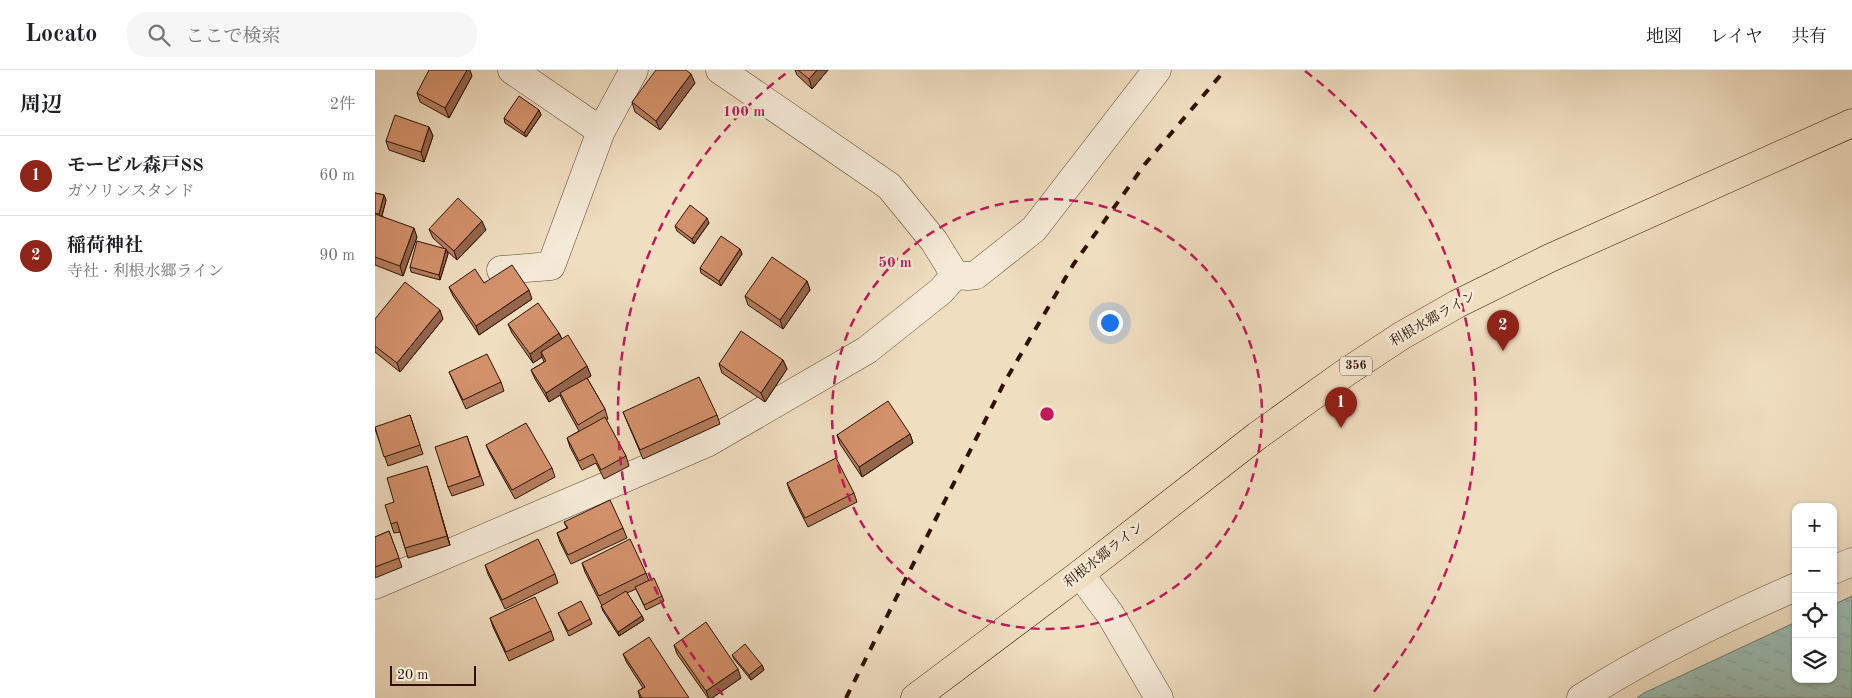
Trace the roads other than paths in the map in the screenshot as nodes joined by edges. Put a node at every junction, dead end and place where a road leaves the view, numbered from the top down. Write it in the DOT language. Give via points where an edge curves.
graph roads {
  1 [pos="512,70"];
  2 [pos="634,70"];
  3 [pos="720,70"];
  4 [pos="1157,70"];
  5 [pos="1852,123"];
  6 [pos="601,131"];
  7 [pos="501,270"];
  8 [pos="955,275"];
  9 [pos="1852,562"];
  10 [pos="1837,568"];
  11 [pos="1080,574"];
  12 [pos="375,585"];
  13 [pos="1792,588"];
  14 [pos="915,698"];
  15 [pos="1159,698"];
  16 [pos="1581,698"];
  1 -- 6 [label="street"];
  2 -- 6 [label="street"];
  3 -- 8 [label="street" via="889,186 934,241"];
  4 -- 8 [label="street" via="1034,229 976,275"];
  5 -- 11 [label="highway, 利根水郷ライン / 356" via="1550,258 1409,332 1257,436"];
  6 -- 7 [label="street" via="551,266"];
  8 -- 12 [label="street" via="941,291 867,350 707,443"];
  9 -- 10 [label="street"];
  11 -- 14 [label="highway, 利根水郷ライン / 356"];
  11 -- 15 [label="street" via="1110,614"];
  13 -- 16 [label="street" via="1624,671"];
}
